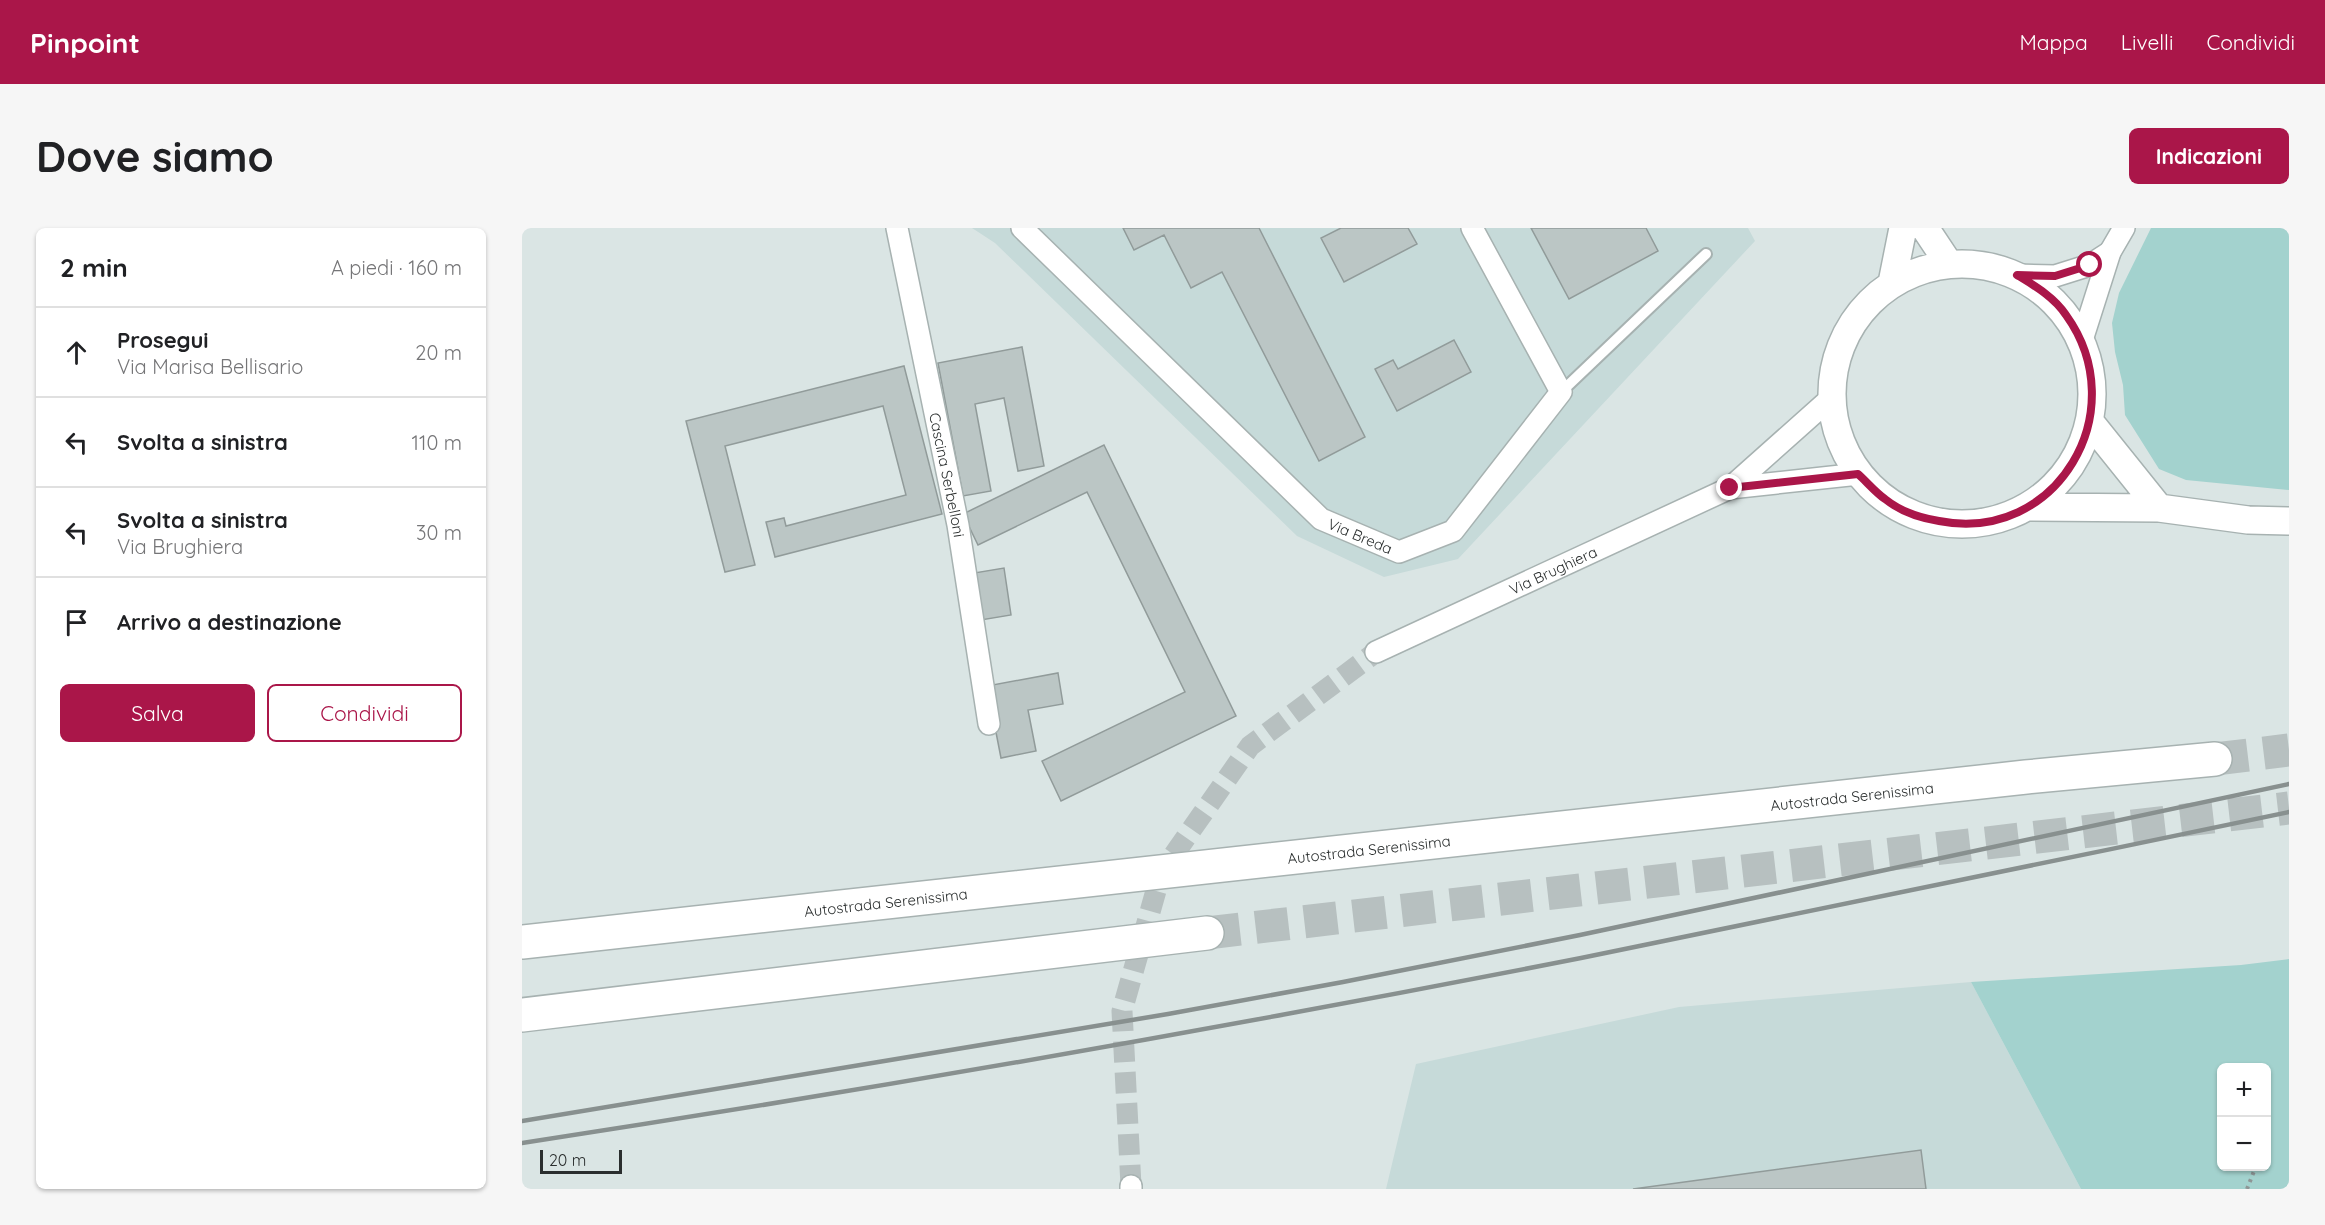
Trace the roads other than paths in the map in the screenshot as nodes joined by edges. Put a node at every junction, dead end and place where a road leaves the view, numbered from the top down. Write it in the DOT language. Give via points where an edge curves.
graph roads {
  1 [pos="897,228"];
  2 [pos="1022,228"];
  3 [pos="1472,228"];
  4 [pos="1903,228"];
  5 [pos="1925,228"];
  6 [pos="2124,228"];
  7 [pos="2110,252"];
  8 [pos="1706,254"];
  9 [pos="1949,264"];
  10 [pos="2017,275"];
  11 [pos="1893,283"];
  12 [pos="2082,340"];
  13 [pos="1561,392"];
  14 [pos="1831,398"];
  15 [pos="2090,422"];
  16 [pos="1858,474"];
  17 [pos="1730,488"];
  18 [pos="2028,507"];
  19 [pos="2159,508"];
  20 [pos="2289,521"];
  21 [pos="1376,652"];
  22 [pos="989,724"];
  23 [pos="2215,759"];
  24 [pos="1207,933"];
  25 [pos="522,942"];
  26 [pos="522,1016"];
  1 -- 22 [label="street, Cascina Serbelloni" via="958,525"];
  2 -- 13 [label="street, Via Breda" via="1321,519 1399,552 1453,531"];
  3 -- 13 [label="street"];
  4 -- 11 [label="street"];
  5 -- 9 [label="street"];
  6 -- 7 [label="street"];
  7 -- 10 [label="street" via="2090,265 2055,276"];
  7 -- 12 [label="street"];
  8 -- 13 [label="lane"];
  9 -- 10 [label="street" via="1984,265"];
  9 -- 11 [label="street" via="1920,270"];
  10 -- 12 [label="street" via="2044,291 2066,313"];
  11 -- 14 [label="street" via="1859,313 1838,353"];
  12 -- 15 [label="street" via="2093,381"];
  14 -- 16 [label="street" via="1839,438"];
  14 -- 17 [label="street, Via Brughiera"];
  15 -- 18 [label="street" via="2078,456 2056,485"];
  15 -- 19 [label="street"];
  16 -- 17 [label="street, Via Brughiera"];
  16 -- 18 [label="street" via="1885,500 1919,518 1956,525 1993,521"];
  17 -- 21 [label="street, Via Brughiera"];
  18 -- 19 [label="street"];
  19 -- 20 [label="street" via="2248,520"];
  23 -- 25 [label="highway, Autostrada Serenissima"];
  24 -- 26 [label="highway"];
}
